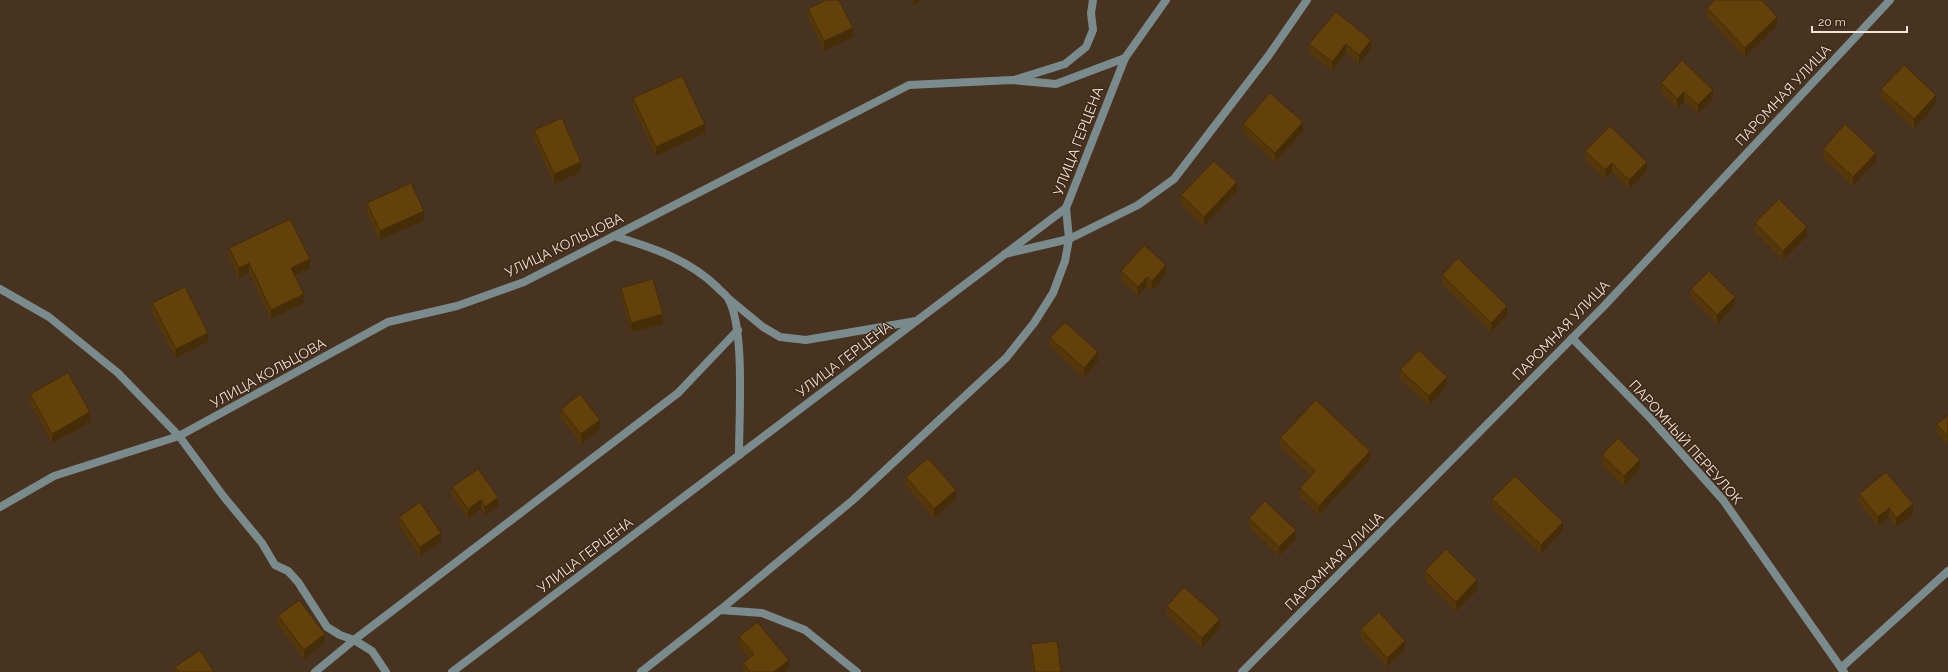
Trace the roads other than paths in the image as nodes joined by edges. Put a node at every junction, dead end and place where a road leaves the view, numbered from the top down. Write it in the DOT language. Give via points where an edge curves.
graph roads {
  1 [pos="1092,0"];
  2 [pos="1166,0"];
  3 [pos="1307,0"];
  4 [pos="1890,0"];
  5 [pos="1125,58"];
  6 [pos="1012,80"];
  7 [pos="1066,208"];
  8 [pos="614,236"];
  9 [pos="1069,239"];
  10 [pos="1005,254"];
  11 [pos="0,289"];
  12 [pos="729,299"];
  13 [pos="916,321"];
  14 [pos="738,330"];
  15 [pos="1572,338"];
  16 [pos="179,436"];
  17 [pos="739,455"];
  18 [pos="0,507"];
  19 [pos="1948,571"];
  20 [pos="720,610"];
  21 [pos="354,640"];
  22 [pos="1843,670"];
  23 [pos="315,672"];
  24 [pos="386,672"];
  25 [pos="452,672"];
  26 [pos="640,672"];
  27 [pos="857,672"];
  28 [pos="1242,672"];
  1 -- 6 [label="street" via="1093,30 1086,47 1065,64"];
  2 -- 5 [label="street, УЛИЦА ГЕРЦЕНА"];
  3 -- 9 [label="street" via="1269,55 1174,179 1138,205"];
  4 -- 15 [label="street, ПАРОМНАЯ УЛИЦА"];
  5 -- 6 [label="street, УЛИЦА КОЛЬЦОВА" via="1056,84"];
  5 -- 7 [label="street, УЛИЦА ГЕРЦЕНА"];
  6 -- 8 [label="street, УЛИЦА КОЛЬЦОВА" via="910,85"];
  7 -- 9 [label="street"];
  7 -- 10 [label="street, УЛИЦА ГЕРЦЕНА"];
  8 -- 12 [label="street" via="676,258 708,278"];
  8 -- 16 [label="street, УЛИЦА КОЛЬЦОВА" via="524,282 457,306 388,322"];
  9 -- 10 [label="street"];
  9 -- 20 [label="street" via="1065,261 1053,293 1034,323 1006,358 853,500"];
  10 -- 13 [label="street, УЛИЦА ГЕРЦЕНА"];
  11 -- 16 [label="street" via="49,317 118,372"];
  12 -- 13 [label="street" via="763,327 780,337 806,340"];
  12 -- 14 [label="street"];
  13 -- 17 [label="street, УЛИЦА ГЕРЦЕНА"];
  14 -- 17 [label="street"];
  14 -- 21 [label="street" via="678,393"];
  15 -- 22 [label="street, ПАРОМНЫЙ ПЕРЕУЛОК" via="1651,419 1723,500"];
  15 -- 28 [label="street, ПАРОМНАЯ УЛИЦА"];
  16 -- 18 [label="street, УЛИЦА КОЛЬЦОВА" via="54,476"];
  16 -- 21 [label="street" via="262,543 275,565 288,571 298,582 327,627"];
  17 -- 25 [label="street, УЛИЦА ГЕРЦЕНА"];
  19 -- 22 [label="street, ПАРОМНЫЙ ПЕРЕУЛОК"];
  20 -- 26 [label="street"];
  20 -- 27 [label="street" via="762,613 805,630"];
  21 -- 23 [label="street"];
  21 -- 24 [label="street" via="372,651"];
}
